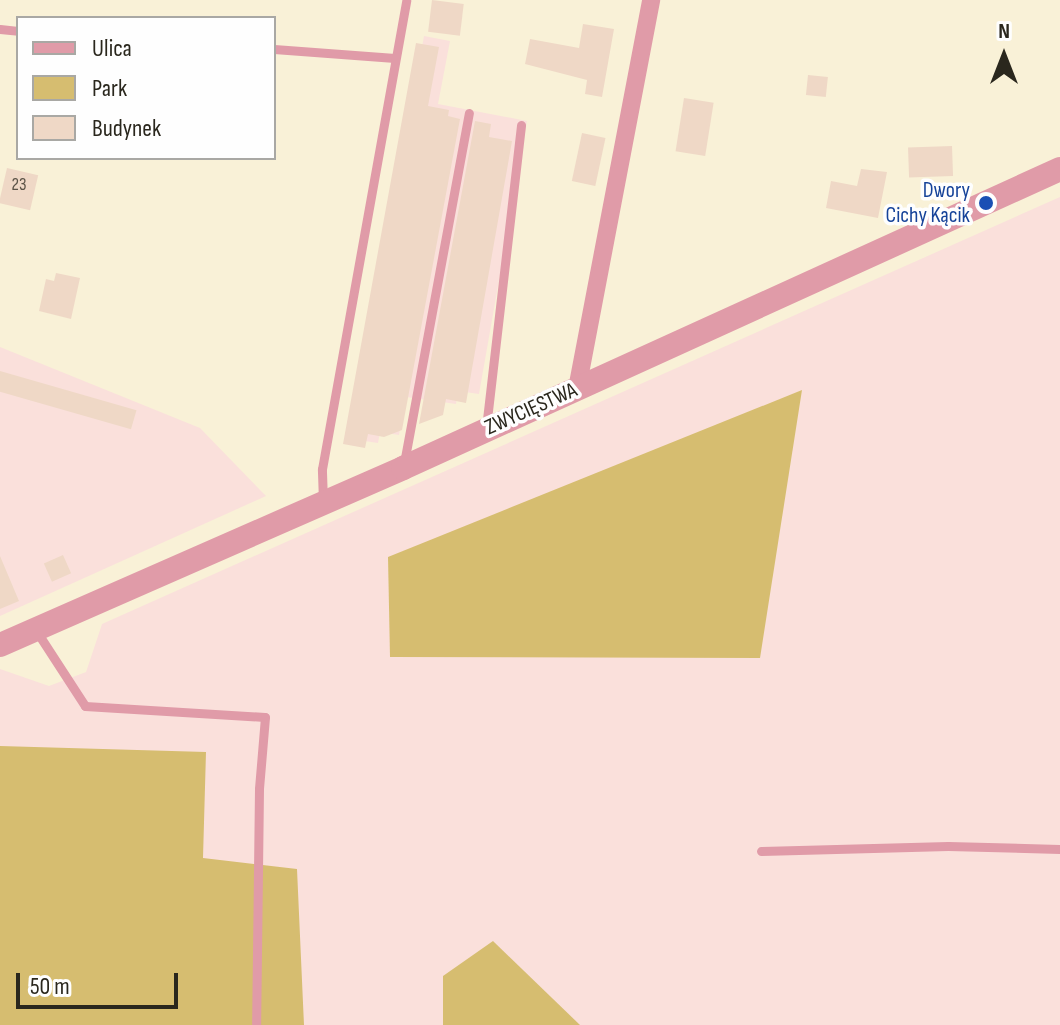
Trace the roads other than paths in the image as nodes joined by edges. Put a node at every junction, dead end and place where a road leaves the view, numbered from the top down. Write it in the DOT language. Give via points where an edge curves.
graph roads {
  1 [pos="406,0"];
  2 [pos="651,0"];
  3 [pos="276,49"];
  4 [pos="395,58"];
  5 [pos="469,113"];
  6 [pos="521,125"];
  7 [pos="1060,169"];
  8 [pos="577,389"];
  9 [pos="486,429"];
  10 [pos="403,468"];
  11 [pos="323,501"];
  12 [pos="36,629"];
  13 [pos="0,645"];
  14 [pos="1060,849"];
  15 [pos="761,851"];
  16 [pos="256,1025"];
  1 -- 4 [label="lane"];
  2 -- 8 [label="street"];
  3 -- 4 [label="lane"];
  4 -- 11 [label="lane" via="322,469"];
  5 -- 10 [label="lane"];
  6 -- 9 [label="lane"];
  7 -- 8 [label="street, ZWYCIĘSTWA"];
  8 -- 9 [label="street, ZWYCIĘSTWA"];
  9 -- 10 [label="street, ZWYCIĘSTWA"];
  10 -- 11 [label="street, ZWYCIĘSTWA"];
  11 -- 12 [label="street, ZWYCIĘSTWA"];
  12 -- 13 [label="street, ZWYCIĘSTWA"];
  12 -- 16 [label="lane" via="85,706 265,717"];
  14 -- 15 [label="lane"];
}
